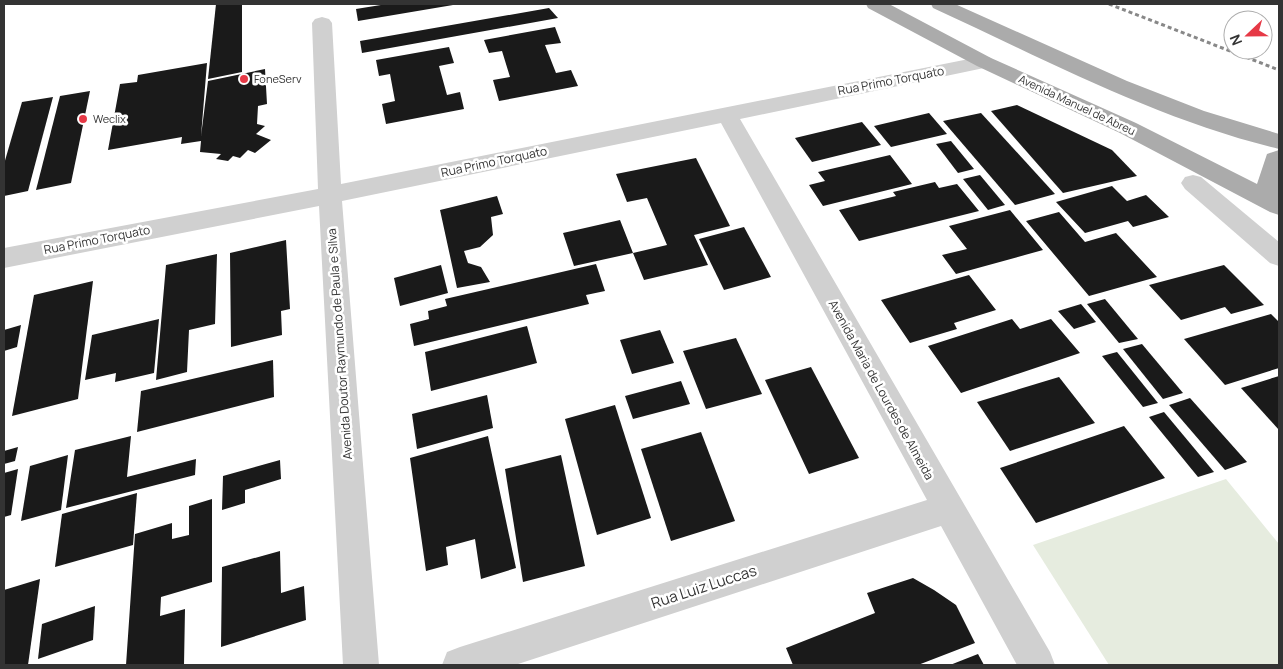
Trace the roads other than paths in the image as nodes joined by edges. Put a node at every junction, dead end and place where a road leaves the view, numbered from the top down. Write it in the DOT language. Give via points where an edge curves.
graph roads {
  1 [pos="875,4"];
  2 [pos="940,4"];
  3 [pos="322,23"];
  4 [pos="984,62"];
  5 [pos="727,114"];
  6 [pos="1279,142"];
  7 [pos="1279,158"];
  8 [pos="1193,183"];
  9 [pos="330,196"];
  10 [pos="1278,206"];
  11 [pos="1279,256"];
  12 [pos="4,258"];
  13 [pos="947,509"];
  14 [pos="361,665"];
  15 [pos="460,665"];
  16 [pos="1037,665"];
  1 -- 4 [label="main road, Avenida Manuel de Abreu"];
  2 -- 6 [label="main road" via="1120,86 1196,116"];
  3 -- 9 [label="street, Avenida Doutor Raymundo de Paula e Silva"];
  4 -- 5 [label="street, Rua Primo Torquato"];
  4 -- 10 [label="main road, Avenida Manuel de Abreu" via="1128,128"];
  5 -- 9 [label="street, Rua Primo Torquato"];
  5 -- 13 [label="street, Avenida Maria de Lourdes de Almeida"];
  7 -- 10 [label="main road" via="1275,160 1268,185"];
  8 -- 11 [label="street"];
  9 -- 12 [label="street, Rua Primo Torquato"];
  9 -- 14 [label="street, Avenida Doutor Raymundo de Paula e Silva"];
  13 -- 15 [label="street, Rua Luiz Luccas"];
  13 -- 16 [label="street, Avenida Maria de Lourdes de Almeida"];
}
